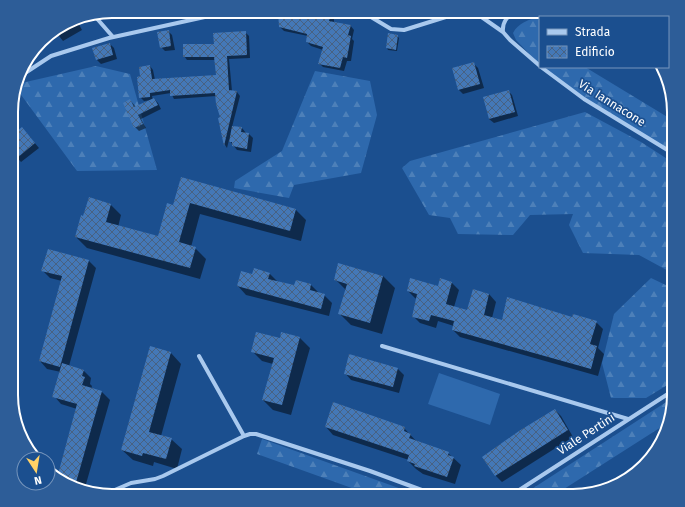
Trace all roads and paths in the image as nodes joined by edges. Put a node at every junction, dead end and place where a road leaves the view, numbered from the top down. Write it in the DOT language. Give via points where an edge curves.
graph roads {
  1 [pos="200,18"];
  2 [pos="373,18"];
  3 [pos="443,18"];
  4 [pos="482,18"];
  5 [pos="507,18"];
  6 [pos="98,19"];
  7 [pos="503,32"];
  8 [pos="113,37"];
  9 [pos="539,64"];
  10 [pos="544,68"];
  11 [pos="28,70"];
  12 [pos="667,150"];
  13 [pos="382,346"];
  14 [pos="199,356"];
  15 [pos="667,394"];
  16 [pos="628,419"];
  17 [pos="244,436"];
  18 [pos="117,489"];
  19 [pos="419,489"];
  20 [pos="521,489"];
  1 -- 8 [label="street"];
  2 -- 3 [label="street" via="391,28 404,30"];
  4 -- 7 [label="street, Via Iannacone"];
  5 -- 7 [label="street"];
  6 -- 8 [label="street"];
  7 -- 9 [label="street, Via Iannacone"];
  8 -- 11 [label="street" via="51,56"];
  10 -- 12 [label="street, Via Iannacone" via="584,99"];
  13 -- 16 [label="street"];
  14 -- 17 [label="street"];
  15 -- 16 [label="street, Viale Pertini"];
  16 -- 20 [label="street, Viale Pertini"];
  17 -- 18 [label="street" via="163,476"];
  17 -- 19 [label="street" via="256,434"];
}
